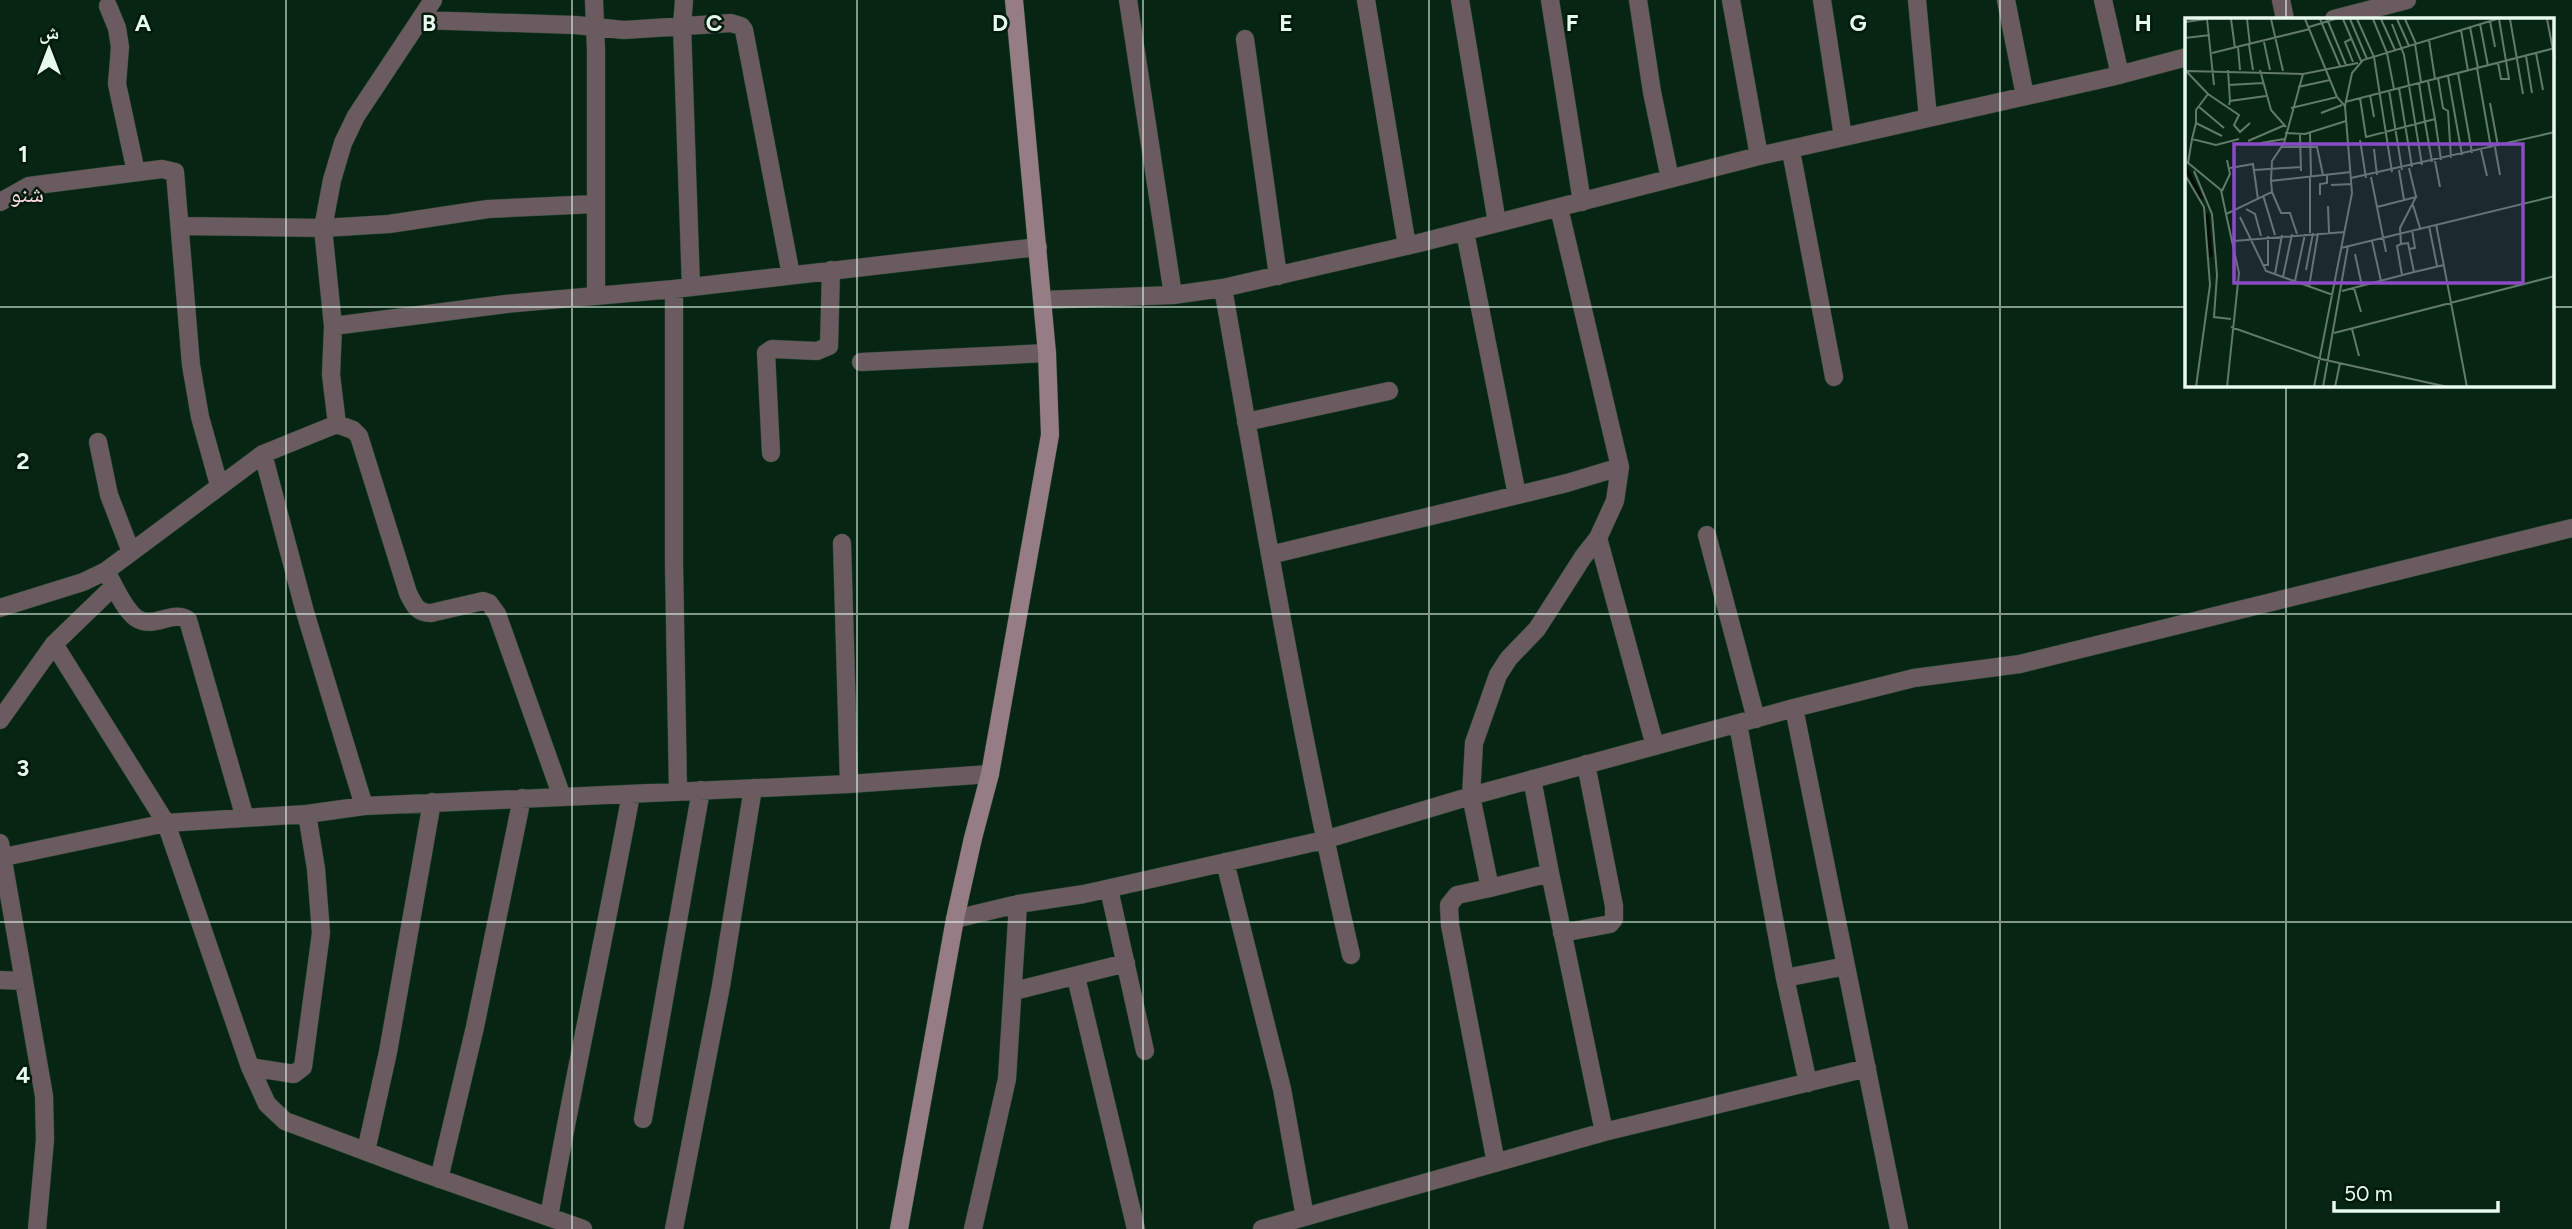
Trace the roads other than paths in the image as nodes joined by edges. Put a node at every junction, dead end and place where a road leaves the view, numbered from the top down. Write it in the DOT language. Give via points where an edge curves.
graph roads {
  1 [pos="433,0"];
  2 [pos="594,0"];
  3 [pos="684,0"];
  4 [pos="1014,0"];
  5 [pos="1128,0"];
  6 [pos="1366,0"];
  7 [pos="1460,0"];
  8 [pos="1549,0"];
  9 [pos="1638,0"];
  10 [pos="1731,0"];
  11 [pos="1822,0"];
  12 [pos="1917,0"];
  13 [pos="2006,0"];
  14 [pos="2103,0"];
  15 [pos="2281,0"];
  16 [pos="2407,0"];
  17 [pos="108,6"];
  18 [pos="2341,12"];
  19 [pos="2285,18"];
  20 [pos="421,20"];
  21 [pos="682,26"];
  22 [pos="596,27"];
  23 [pos="1245,39"];
  24 [pos="2185,58"];
  25 [pos="2120,75"];
  26 [pos="2025,96"];
  27 [pos="1928,118"];
  28 [pos="1843,137"];
  29 [pos="1790,151"];
  30 [pos="1759,156"];
  31 [pos="136,172"];
  32 [pos="1670,179"];
  33 [pos="0,202"];
  34 [pos="1582,202"];
  35 [pos="596,204"];
  36 [pos="1559,208"];
  37 [pos="1497,223"];
  38 [pos="181,226"];
  39 [pos="323,228"];
  40 [pos="1465,232"];
  41 [pos="1407,246"];
  42 [pos="1038,247"];
  43 [pos="831,270"];
  44 [pos="791,275"];
  45 [pos="1278,276"];
  46 [pos="682,288"];
  47 [pos="1223,289"];
  48 [pos="1173,295"];
  49 [pos="596,296"];
  50 [pos="1042,300"];
  51 [pos="334,326"];
  52 [pos="1047,353"];
  53 [pos="861,362"];
  54 [pos="1834,377"];
  55 [pos="1389,391"];
  56 [pos="1246,422"];
  57 [pos="337,424"];
  58 [pos="98,442"];
  59 [pos="771,453"];
  60 [pos="263,454"];
  61 [pos="1620,467"];
  62 [pos="219,485"];
  63 [pos="1517,495"];
  64 [pos="2572,528"];
  65 [pos="1707,535"];
  66 [pos="1598,538"];
  67 [pos="842,544"];
  68 [pos="131,552"];
  69 [pos="1270,555"];
  70 [pos="110,579"];
  71 [pos="0,608"];
  72 [pos="54,643"];
  73 [pos="1794,708"];
  74 [pos="1756,719"];
  75 [pos="0,720"];
  76 [pos="1738,724"];
  77 [pos="1655,746"];
  78 [pos="1586,764"];
  79 [pos="990,774"];
  80 [pos="1532,779"];
  81 [pos="849,784"];
  82 [pos="753,788"];
  83 [pos="701,790"];
  84 [pos="678,792"];
  85 [pos="631,794"];
  86 [pos="1471,796"];
  87 [pos="562,797"];
  88 [pos="522,799"];
  89 [pos="432,803"];
  90 [pos="364,806"];
  91 [pos="307,814"];
  92 [pos="246,818"];
  93 [pos="166,823"];
  94 [pos="1324,840"];
  95 [pos="2,850"];
  96 [pos="1225,862"];
  97 [pos="1550,873"];
  98 [pos="1490,888"];
  99 [pos="1109,889"];
  100 [pos="1018,904"];
  101 [pos="955,919"];
  102 [pos="1562,933"];
  103 [pos="1352,955"];
  104 [pos="1126,963"];
  105 [pos="1846,966"];
  106 [pos="1076,977"];
  107 [pos="1785,978"];
  108 [pos="0,980"];
  109 [pos="24,981"];
  110 [pos="1014,990"];
  111 [pos="1144,1051"];
  112 [pos="250,1067"];
  113 [pos="1867,1068"];
  114 [pos="1808,1083"];
  115 [pos="643,1119"];
  116 [pos="1604,1132"];
  117 [pos="366,1151"];
  118 [pos="1496,1163"];
  119 [pos="439,1179"];
  120 [pos="549,1217"];
  121 [pos="1305,1217"];
  122 [pos="37,1229"];
  123 [pos="583,1229"];
  124 [pos="674,1229"];
  125 [pos="899,1229"];
  126 [pos="973,1229"];
  127 [pos="1136,1229"];
  128 [pos="1262,1229"];
  129 [pos="1899,1229"];
  1 -- 20 [label="street"];
  2 -- 22 [label="street"];
  3 -- 21 [label="street"];
  4 -- 42 [label="main road"];
  5 -- 48 [label="street"];
  6 -- 41 [label="street"];
  7 -- 37 [label="street"];
  8 -- 34 [label="street"];
  9 -- 32 [label="street"];
  10 -- 30 [label="street"];
  11 -- 28 [label="street"];
  12 -- 27 [label="street"];
  13 -- 26 [label="street"];
  14 -- 25 [label="street"];
  15 -- 19 [label="street"];
  16 -- 18 [label="street"];
  17 -- 31 [label="street" via="117,28 117,84"];
  20 -- 22 [label="street"];
  20 -- 39 [label="street" via="342,143"];
  21 -- 22 [label="street"];
  21 -- 44 [label="street" via="734,23 742,27"];
  21 -- 46 [label="street"];
  22 -- 35 [label="street"];
  23 -- 45 [label="street"];
  24 -- 25 [label="street"];
  25 -- 26 [label="street"];
  26 -- 27 [label="street"];
  27 -- 28 [label="street"];
  28 -- 29 [label="street"];
  29 -- 30 [label="street"];
  29 -- 54 [label="street"];
  30 -- 32 [label="street"];
  31 -- 33 [label="street" via="29,186"];
  31 -- 38 [label="street" via="175,172"];
  32 -- 34 [label="street"];
  34 -- 36 [label="street"];
  35 -- 39 [label="street" via="488,209 389,224"];
  35 -- 49 [label="street"];
  36 -- 37 [label="street"];
  36 -- 61 [label="street"];
  37 -- 40 [label="street"];
  38 -- 39 [label="street"];
  38 -- 62 [label="street" via="191,365"];
  39 -- 51 [label="street"];
  40 -- 41 [label="street"];
  40 -- 63 [label="street"];
  41 -- 45 [label="street"];
  42 -- 43 [label="street"];
  42 -- 50 [label="main road"];
  43 -- 44 [label="street"];
  43 -- 59 [label="street" via="830,346 817,351 772,349 766,353"];
  44 -- 46 [label="street"];
  45 -- 47 [label="street"];
  46 -- 49 [label="street"];
  46 -- 84 [label="street" via="674,564"];
  47 -- 48 [label="street"];
  47 -- 56 [label="street"];
  48 -- 50 [label="street"];
  49 -- 51 [label="street"];
  50 -- 52 [label="main road"];
  51 -- 57 [label="street" via="331,375"];
  52 -- 53 [label="street"];
  52 -- 79 [label="main road" via="1049,443"];
  55 -- 56 [label="street"];
  56 -- 69 [label="street"];
  57 -- 60 [label="street"];
  57 -- 87 [label="street" via="359,436 417,610 432,613 483,601 497,614"];
  58 -- 68 [label="street" via="109,495"];
  60 -- 62 [label="street"];
  60 -- 90 [label="street"];
  61 -- 63 [label="street"];
  61 -- 66 [label="street" via="1615,501"];
  62 -- 68 [label="street"];
  63 -- 69 [label="street"];
  64 -- 73 [label="street" via="2020,664 1914,678"];
  65 -- 74 [label="street"];
  66 -- 77 [label="street"];
  66 -- 86 [label="street" via="1538,629 1498,675 1474,743"];
  67 -- 81 [label="street"];
  68 -- 70 [label="street"];
  69 -- 94 [label="street"];
  70 -- 71 [label="street" via="83,582"];
  70 -- 72 [label="street"];
  70 -- 92 [label="street" via="134,617 144,622 177,616 188,620"];
  72 -- 75 [label="street"];
  72 -- 93 [label="street"];
  73 -- 74 [label="street"];
  73 -- 105 [label="street"];
  74 -- 76 [label="street"];
  76 -- 77 [label="street"];
  76 -- 107 [label="street"];
  77 -- 78 [label="street"];
  78 -- 80 [label="street"];
  78 -- 102 [label="street" via="1614,919 1609,924"];
  79 -- 81 [label="street"];
  79 -- 101 [label="main road"];
  80 -- 86 [label="street"];
  80 -- 97 [label="street"];
  81 -- 82 [label="street"];
  82 -- 83 [label="street"];
  82 -- 124 [label="street"];
  83 -- 84 [label="street"];
  83 -- 115 [label="street"];
  84 -- 85 [label="street"];
  85 -- 87 [label="street"];
  85 -- 120 [label="street"];
  86 -- 94 [label="street"];
  86 -- 98 [label="street"];
  87 -- 88 [label="street"];
  88 -- 89 [label="street"];
  88 -- 119 [label="street"];
  89 -- 90 [label="street"];
  89 -- 117 [label="street"];
  90 -- 91 [label="street"];
  91 -- 92 [label="street"];
  91 -- 112 [label="street" via="321,933 303,1067 294,1074"];
  92 -- 93 [label="street"];
  93 -- 95 [label="street"];
  93 -- 112 [label="street"];
  94 -- 96 [label="street"];
  94 -- 103 [label="street"];
  95 -- 109 [label="street"];
  96 -- 99 [label="street"];
  96 -- 121 [label="street" via="1282,1090"];
  97 -- 98 [label="street"];
  97 -- 102 [label="street"];
  98 -- 118 [label="street" via="1457,895 1448,905"];
  99 -- 100 [label="street"];
  99 -- 104 [label="street"];
  100 -- 101 [label="street"];
  100 -- 110 [label="street"];
  101 -- 125 [label="main road"];
  102 -- 116 [label="street"];
  104 -- 106 [label="street"];
  104 -- 111 [label="street"];
  105 -- 107 [label="street"];
  105 -- 113 [label="street"];
  106 -- 110 [label="street"];
  106 -- 127 [label="street"];
  107 -- 114 [label="street"];
  108 -- 109 [label="street"];
  109 -- 122 [label="street" via="44,1096"];
  110 -- 126 [label="street" via="1007,1079"];
  112 -- 117 [label="street" via="267,1104 285,1121"];
  113 -- 114 [label="street"];
  113 -- 129 [label="street"];
  114 -- 116 [label="street"];
  116 -- 118 [label="street"];
  117 -- 119 [label="street"];
  118 -- 121 [label="street"];
  119 -- 120 [label="street"];
  120 -- 123 [label="street"];
  121 -- 128 [label="street"];
}
